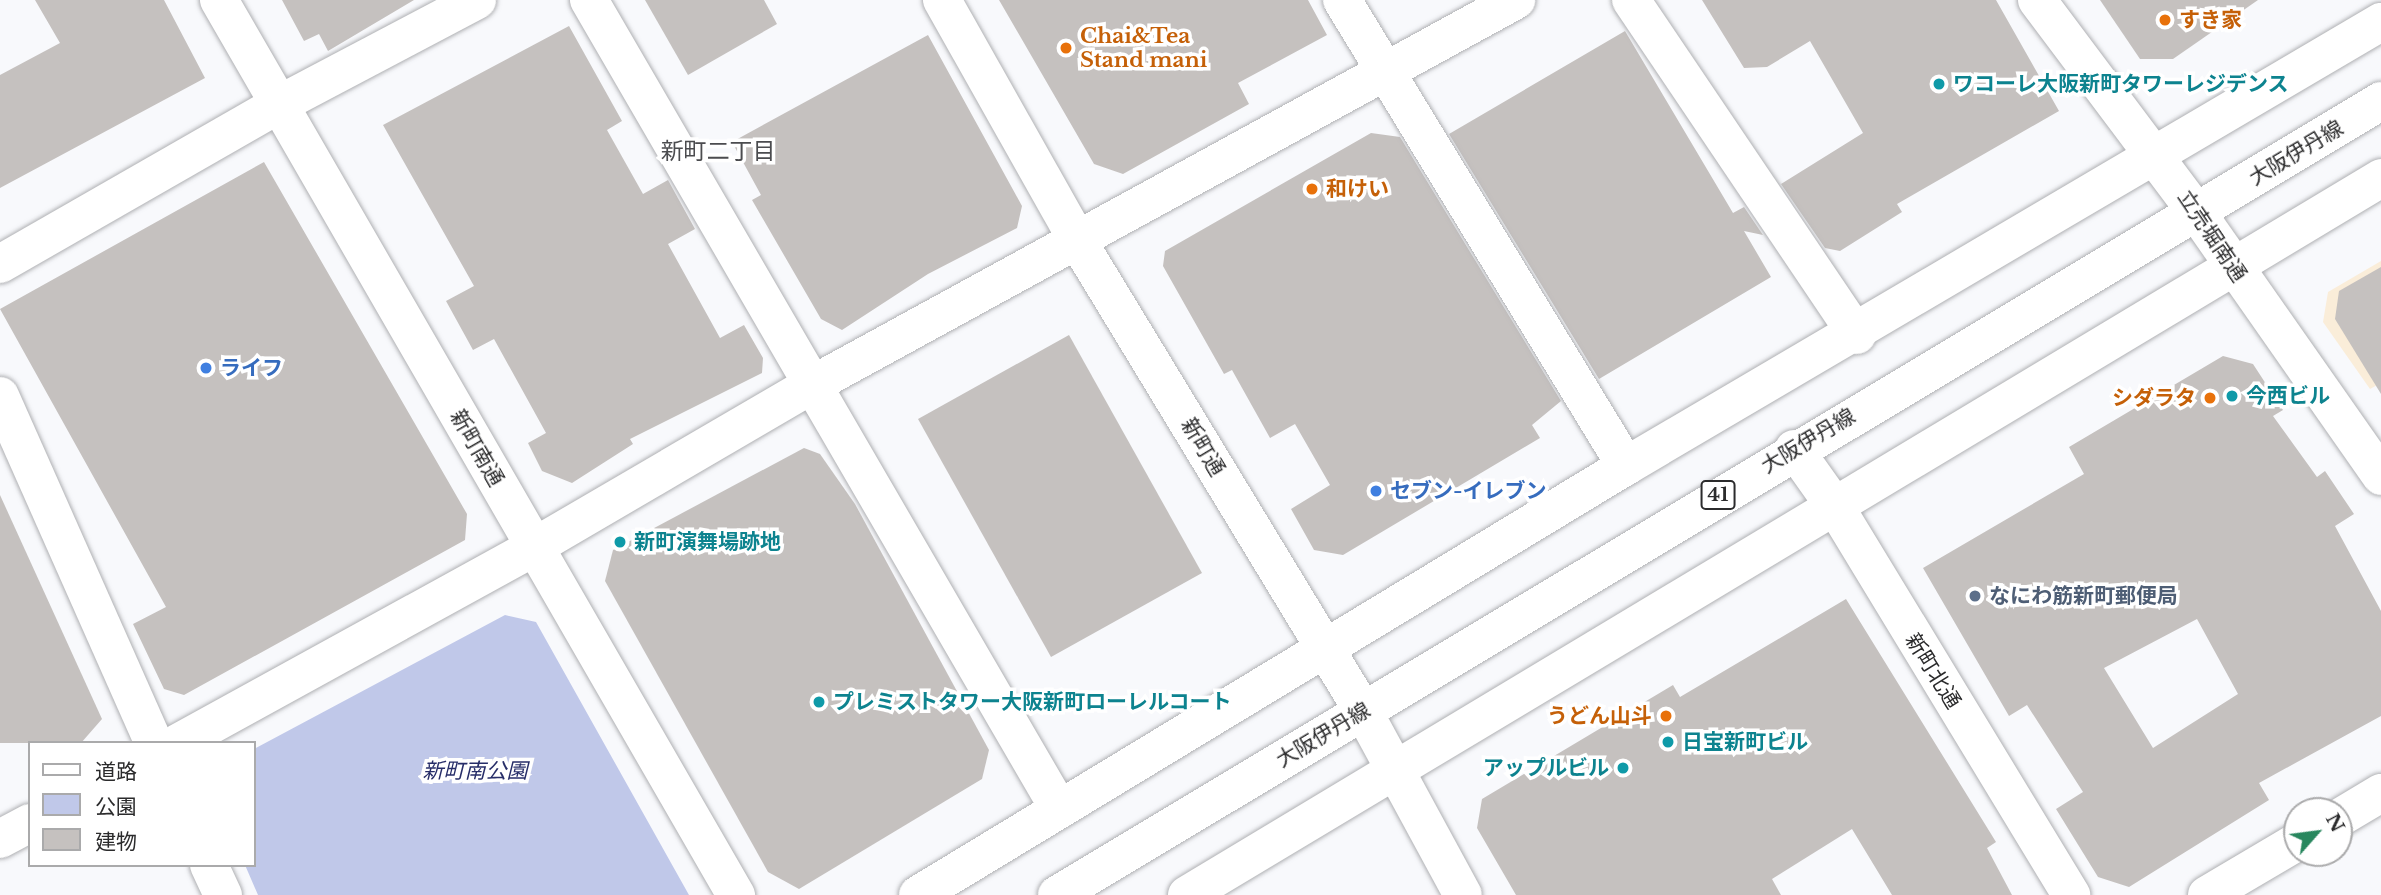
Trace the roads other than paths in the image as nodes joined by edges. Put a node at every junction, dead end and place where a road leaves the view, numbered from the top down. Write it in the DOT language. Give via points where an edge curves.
graph roads {
  1 [pos="219,0"];
  2 [pos="477,0"];
  3 [pos="589,0"];
  4 [pos="942,0"];
  5 [pos="1342,0"];
  6 [pos="1516,0"];
  7 [pos="1631,0"];
  8 [pos="2037,0"];
  9 [pos="2381,22"];
  10 [pos="1387,76"];
  11 [pos="2381,101"];
  12 [pos="278,105"];
  13 [pos="2157,155"];
  14 [pos="2381,178"];
  15 [pos="2197,213"];
  16 [pos="1077,240"];
  17 [pos="0,264"];
  18 [pos="2232,267"];
  19 [pos="1857,335"];
  20 [pos="810,386"];
  21 [pos="0,397"];
  22 [pos="1794,449"];
  23 [pos="1626,466"];
  24 [pos="2381,476"];
  25 [pos="1836,508"];
  26 [pos="534,547"];
  27 [pos="1326,650"];
  28 [pos="1363,711"];
  29 [pos="153,741"];
  30 [pos="182,741"];
  31 [pos="1395,772"];
  32 [pos="2381,793"];
  33 [pos="1059,809"];
  34 [pos="2353,810"];
  35 [pos="28,824"];
  36 [pos="0,839"];
  37 [pos="2283,850"];
  38 [pos="210,867"];
  39 [pos="223,895"];
  40 [pos="736,895"];
  41 [pos="918,895"];
  42 [pos="1058,895"];
  43 [pos="1187,895"];
  44 [pos="1463,895"];
  45 [pos="2071,895"];
  46 [pos="2207,895"];
  1 -- 12 [label="street, 新町南通"];
  2 -- 12 [label="street"];
  3 -- 20 [label="street"];
  4 -- 16 [label="street, 新町通"];
  5 -- 10 [label="street"];
  6 -- 10 [label="street"];
  7 -- 19 [label="street"];
  8 -- 13 [label="street, 立売堀南通"];
  9 -- 13 [label="street"];
  10 -- 16 [label="street"];
  10 -- 23 [label="street"];
  11 -- 15 [label="street, 大阪伊丹線 / 41"];
  12 -- 17 [label="street"];
  12 -- 26 [label="street, 新町南通"];
  13 -- 15 [label="street, 立売堀南通"];
  13 -- 19 [label="street"];
  14 -- 18 [label="street"];
  15 -- 18 [label="street, 立売堀南通"];
  15 -- 22 [label="street, 大阪伊丹線 / 41"];
  16 -- 20 [label="street"];
  16 -- 27 [label="street, 新町通"];
  18 -- 24 [label="street, 立売堀南通"];
  18 -- 25 [label="street"];
  19 -- 23 [label="street"];
  20 -- 26 [label="street"];
  20 -- 33 [label="street"];
  21 -- 29 [label="street"];
  22 -- 25 [label="street, 新町北通"];
  22 -- 28 [label="street, 大阪伊丹線 / 41"];
  23 -- 27 [label="street"];
  25 -- 31 [label="street"];
  25 -- 45 [label="street, 新町北通"];
  26 -- 30 [label="street"];
  26 -- 40 [label="street, 新町南通"];
  27 -- 28 [label="street, 新町通"];
  27 -- 33 [label="street"];
  28 -- 31 [label="street, 新町通"];
  28 -- 42 [label="street, 大阪伊丹線 / 41"];
  31 -- 43 [label="street"];
  31 -- 44 [label="street, 新町通"];
  32 -- 34 [label="street"];
  33 -- 41 [label="street"];
  35 -- 36 [label="street"];
  37 -- 46 [label="street"];
  38 -- 39 [label="street"];
}
